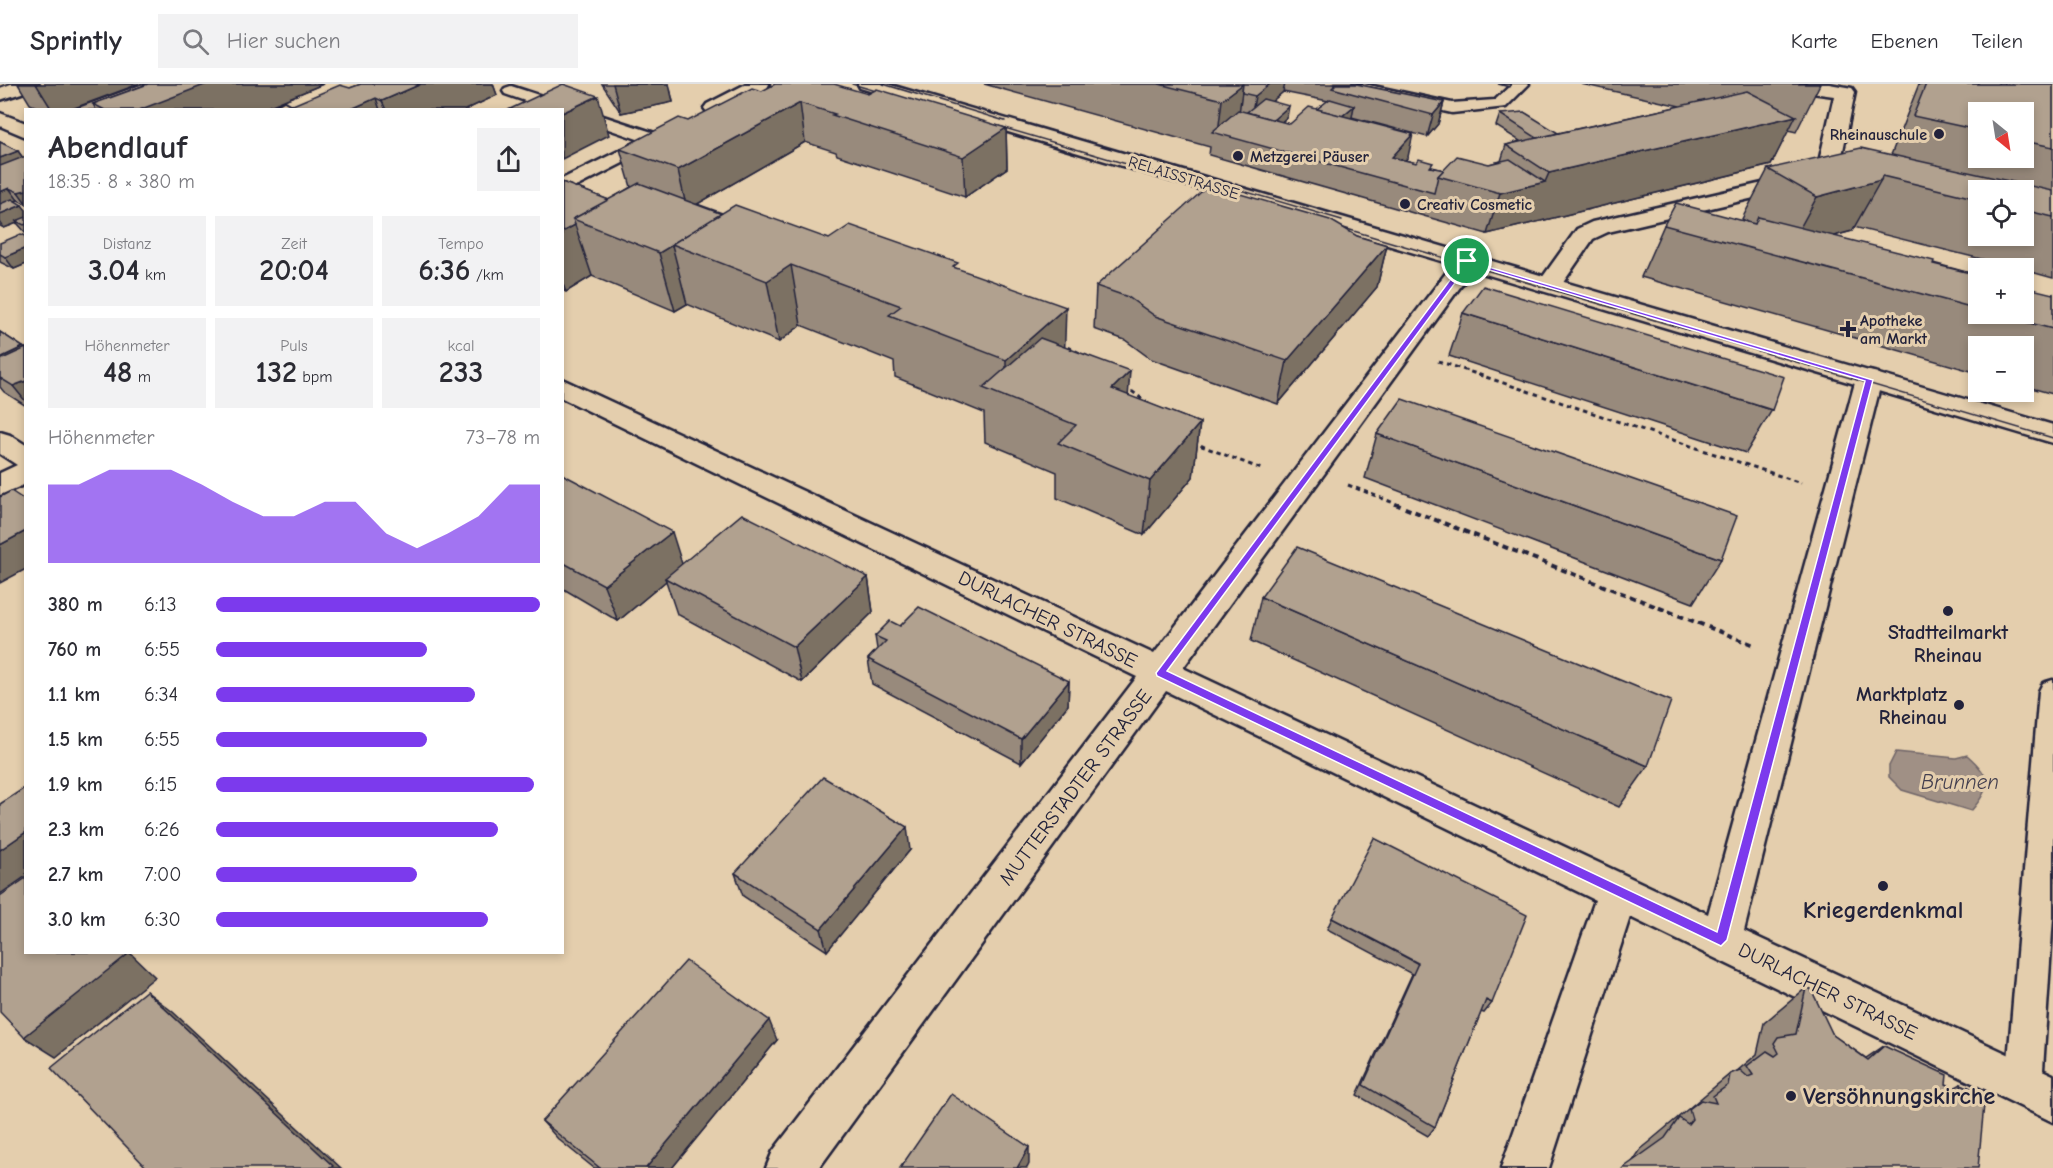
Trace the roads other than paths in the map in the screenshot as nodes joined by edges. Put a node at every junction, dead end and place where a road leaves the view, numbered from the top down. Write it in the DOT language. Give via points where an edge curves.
graph roads {
  1 [pos="30,84"];
  2 [pos="760,84"];
  3 [pos="867,84"];
  4 [pos="1343,84"];
  5 [pos="1521,84"];
  6 [pos="1790,84"];
  7 [pos="511,91"];
  8 [pos="0,94"];
  9 [pos="562,108"];
  10 [pos="564,109"];
  11 [pos="697,117"];
  12 [pos="0,119"];
  13 [pos="676,128"];
  14 [pos="24,130"];
  15 [pos="655,139"];
  16 [pos="1827,175"];
  17 [pos="1850,180"];
  18 [pos="564,187"];
  19 [pos="1467,261"];
  20 [pos="1549,285"];
  21 [pos="1869,380"];
  22 [pos="564,388"];
  23 [pos="2053,434"];
  24 [pos="0,441"];
  25 [pos="24,457"];
  26 [pos="24,473"];
  27 [pos="0,485"];
  28 [pos="1161,673"];
  29 [pos="2053,690"];
  30 [pos="1618,891"];
  31 [pos="1721,940"];
  32 [pos="2038,1092"];
  33 [pos="790,1168"];
  34 [pos="1525,1168"];
  1 -- 8 [label="street"];
  2 -- 11 [label="street"];
  3 -- 19 [label="street, RELAISSTRASSE"];
  4 -- 5 [label="lane" via="1452,108 1500,104"];
  6 -- 16 [label="street" via="1845,92"];
  7 -- 9 [label="lane"];
  10 -- 15 [label="lane"];
  12 -- 14 [label="street"];
  13 -- 15 [label="street"];
  15 -- 18 [label="street"];
  16 -- 17 [label="street"];
  16 -- 20 [label="street" via="1600,227 1585,234"];
  19 -- 20 [label="street, RELAISSTRASSE"];
  19 -- 28 [label="street, MUTTERSTADTER STRASSE"];
  20 -- 21 [label="street, RELAISSTRASSE"];
  21 -- 23 [label="street, RELAISSTRASSE"];
  21 -- 31 [label="street"];
  22 -- 28 [label="street, DURLACHER STRASSE"];
  24 -- 25 [label="street"];
  26 -- 27 [label="street"];
  28 -- 30 [label="street, DURLACHER STRASSE"];
  28 -- 33 [label="street, MUTTERSTADTER STRASSE"];
  29 -- 32 [label="lane"];
  30 -- 31 [label="street, DURLACHER STRASSE"];
  30 -- 34 [label="street"];
  31 -- 32 [label="street, DURLACHER STRASSE"];
}
